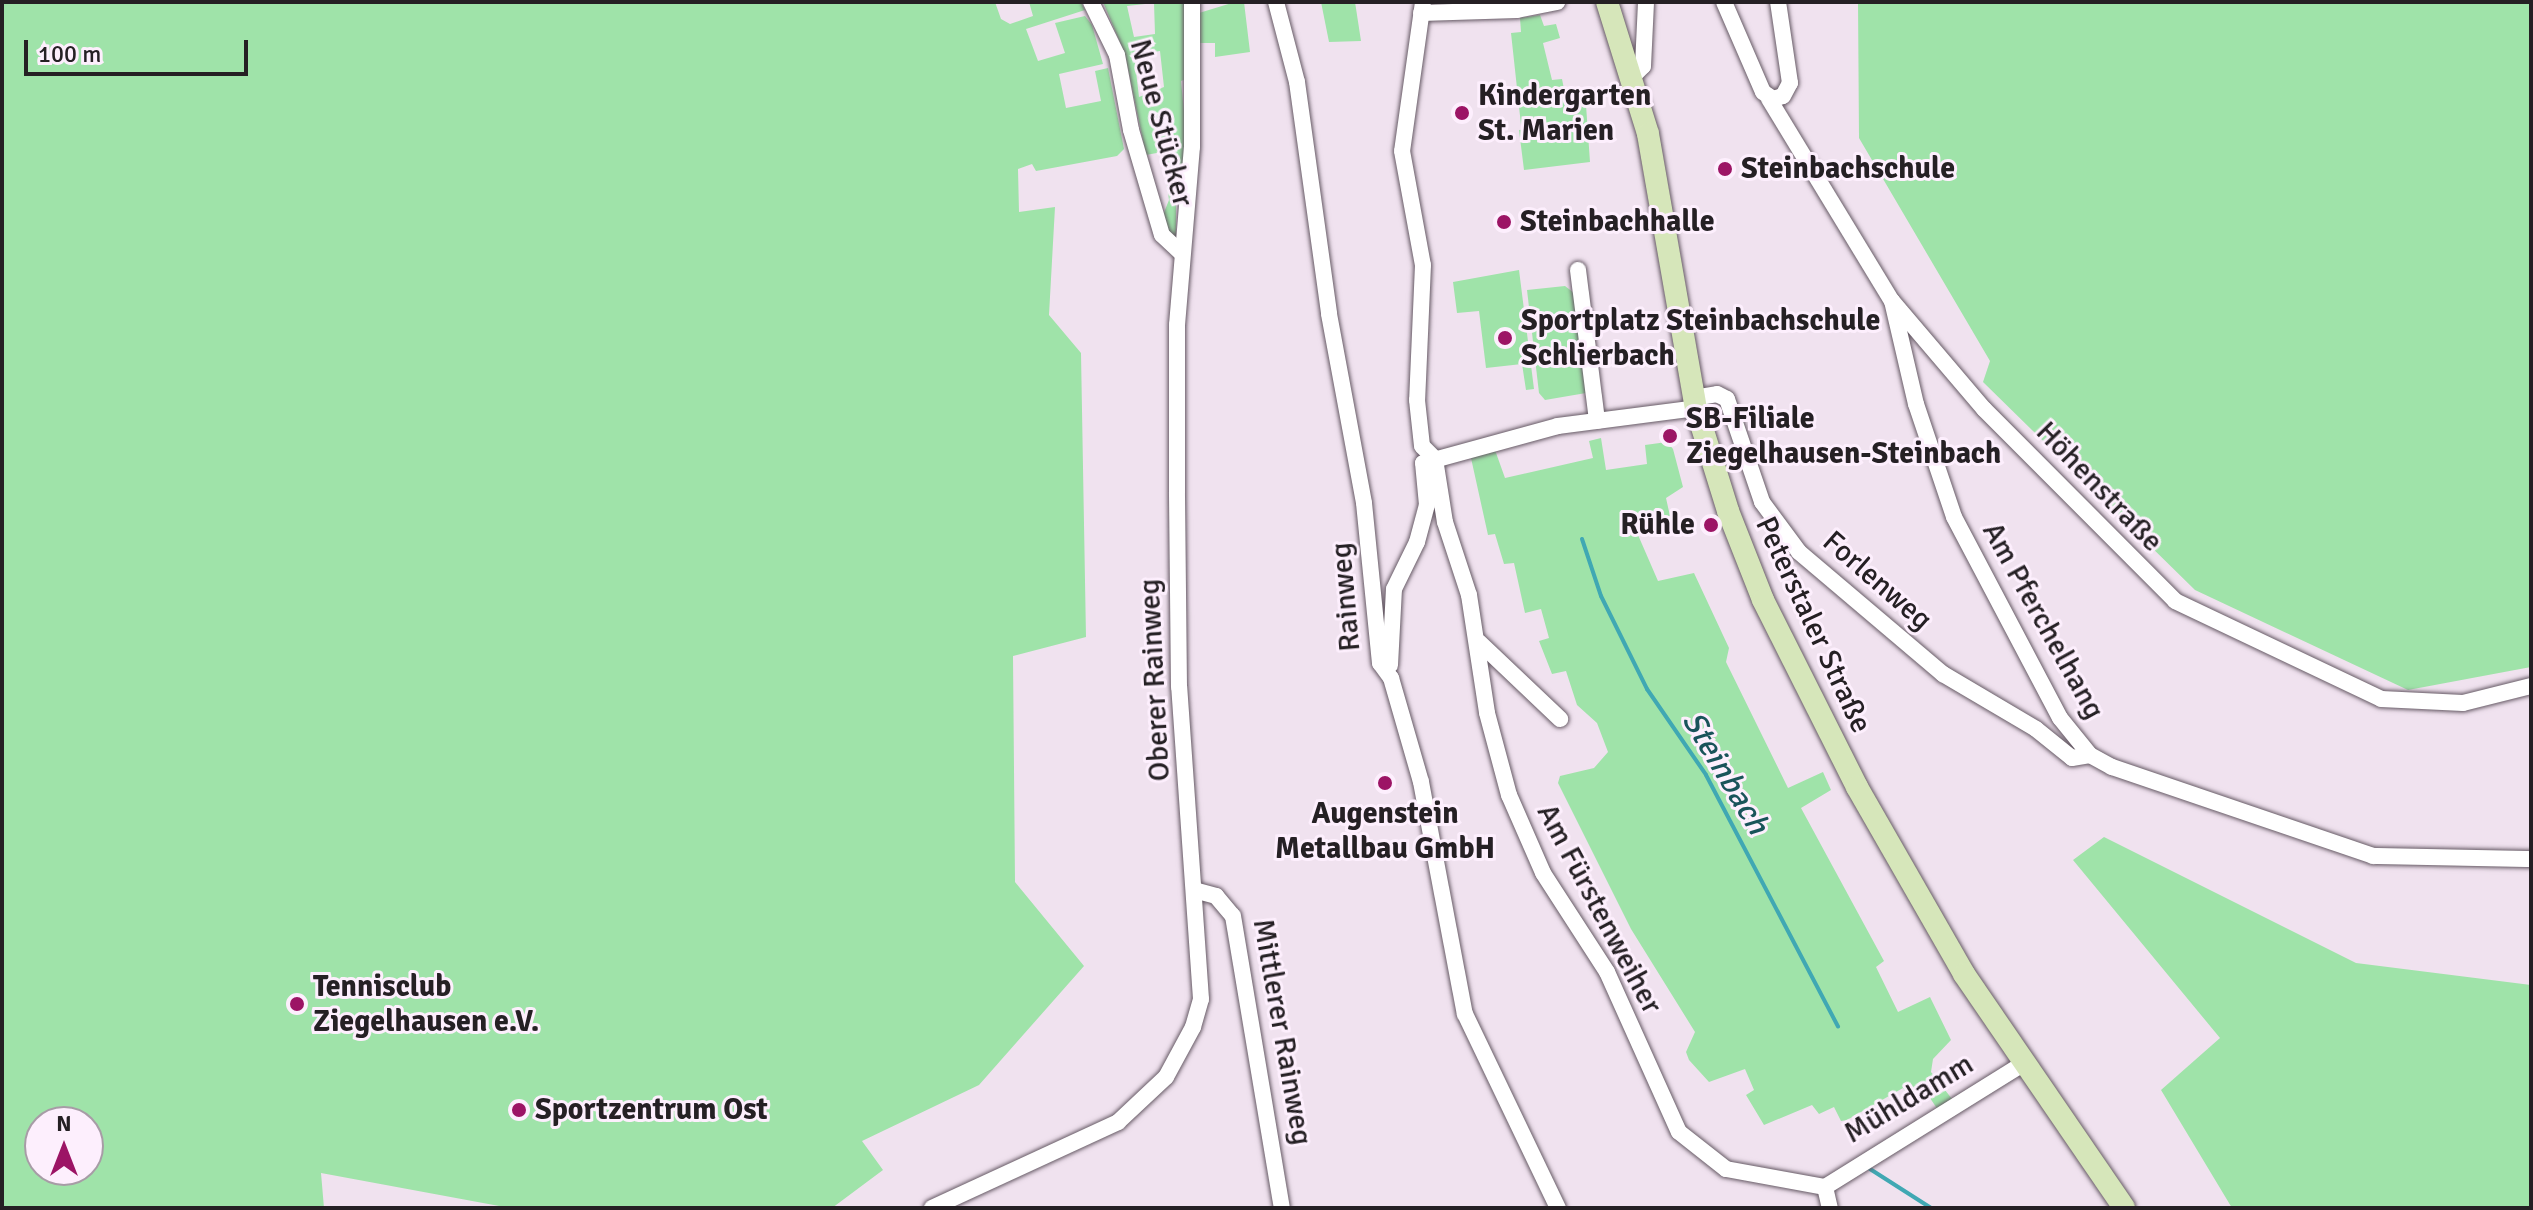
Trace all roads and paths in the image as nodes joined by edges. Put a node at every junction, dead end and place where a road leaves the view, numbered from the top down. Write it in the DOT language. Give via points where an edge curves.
graph roads {
  1 [pos="1091,2"];
  2 [pos="1192,2"];
  3 [pos="1276,2"];
  4 [pos="1557,2"];
  5 [pos="1607,2"];
  6 [pos="1646,2"];
  7 [pos="1724,2"];
  8 [pos="1778,2"];
  9 [pos="1422,7"];
  10 [pos="1631,78"];
  11 [pos="1769,99"];
  12 [pos="1181,253"];
  13 [pos="1578,270"];
  14 [pos="1892,301"];
  15 [pos="1695,403"];
  16 [pos="1597,421"];
  17 [pos="1435,459"];
  18 [pos="1479,642"];
  19 [pos="1391,678"];
  20 [pos="2531,686"];
  21 [pos="1560,719"];
  22 [pos="2090,755"];
  23 [pos="2531,859"];
  24 [pos="1194,890"];
  25 [pos="2024,1063"];
  26 [pos="1825,1187"];
  27 [pos="932,1208"];
  28 [pos="1282,1208"];
  29 [pos="1558,1208"];
  30 [pos="1830,1208"];
  31 [pos="2124,1208"];
  1 -- 12 [label="street, Neue Stücker" via="1114,46 1162,235"];
  2 -- 12 [label="street, Oberer Rainweg" via="1192,147"];
  3 -- 19 [label="street, Rainweg" via="1297,82 1329,314 1364,503 1380,663"];
  4 -- 9 [label="street" via="1517,10"];
  5 -- 10 [label="main road, Peterstaler Straße"];
  6 -- 10 [label="street" via="1643,66"];
  7 -- 11 [label="street, Höhenstraße"];
  8 -- 11 [label="street" via="1790,83 1783,96"];
  9 -- 17 [label="street, Am Fürstenweiher" via="1402,164 1423,271 1415,375 1419,425 1425,451"];
  10 -- 15 [label="main road, Peterstaler Straße" via="1648,134"];
  11 -- 14 [label="street, Höhenstraße"];
  12 -- 24 [label="street, Oberer Rainweg" via="1178,674"];
  13 -- 16 [label="street"];
  14 -- 20 [label="street, Höhenstraße" via="1995,420 2175,601 2381,699 2463,703"];
  14 -- 22 [label="street, Am Pferchelhang" via="1920,418 1954,517 2060,718"];
  15 -- 16 [label="street"];
  15 -- 22 [label="street, Forlenweg" via="1717,394 1727,399 1762,502 1799,552 1943,674 2031,726 2072,758"];
  15 -- 25 [label="main road, Peterstaler Straße" via="1735,532 1796,672 1964,974"];
  16 -- 17 [label="street"];
  17 -- 18 [label="street, Am Fürstenweiher" via="1445,522"];
  17 -- 19 [label="street" via="1423,463 1425,517 1394,589"];
  18 -- 21 [label="street"];
  18 -- 26 [label="street, Am Fürstenweiher" via="1495,750 1524,836 1607,972 1669,1118 1726,1169"];
  19 -- 29 [label="street, Rainweg" via="1421,782 1465,1014"];
  22 -- 23 [label="street, Am Pferchelhang" via="2373,856"];
  24 -- 27 [label="street, Oberer Rainweg" via="1201,999 1193,1027 1166,1077 1096,1135"];
  24 -- 28 [label="street, Mittlerer Rainweg" via="1216,896 1233,916"];
  25 -- 26 [label="street, Mühldamm"];
  25 -- 31 [label="main road, Peterstaler Straße"];
  26 -- 30 [label="street"];
}
